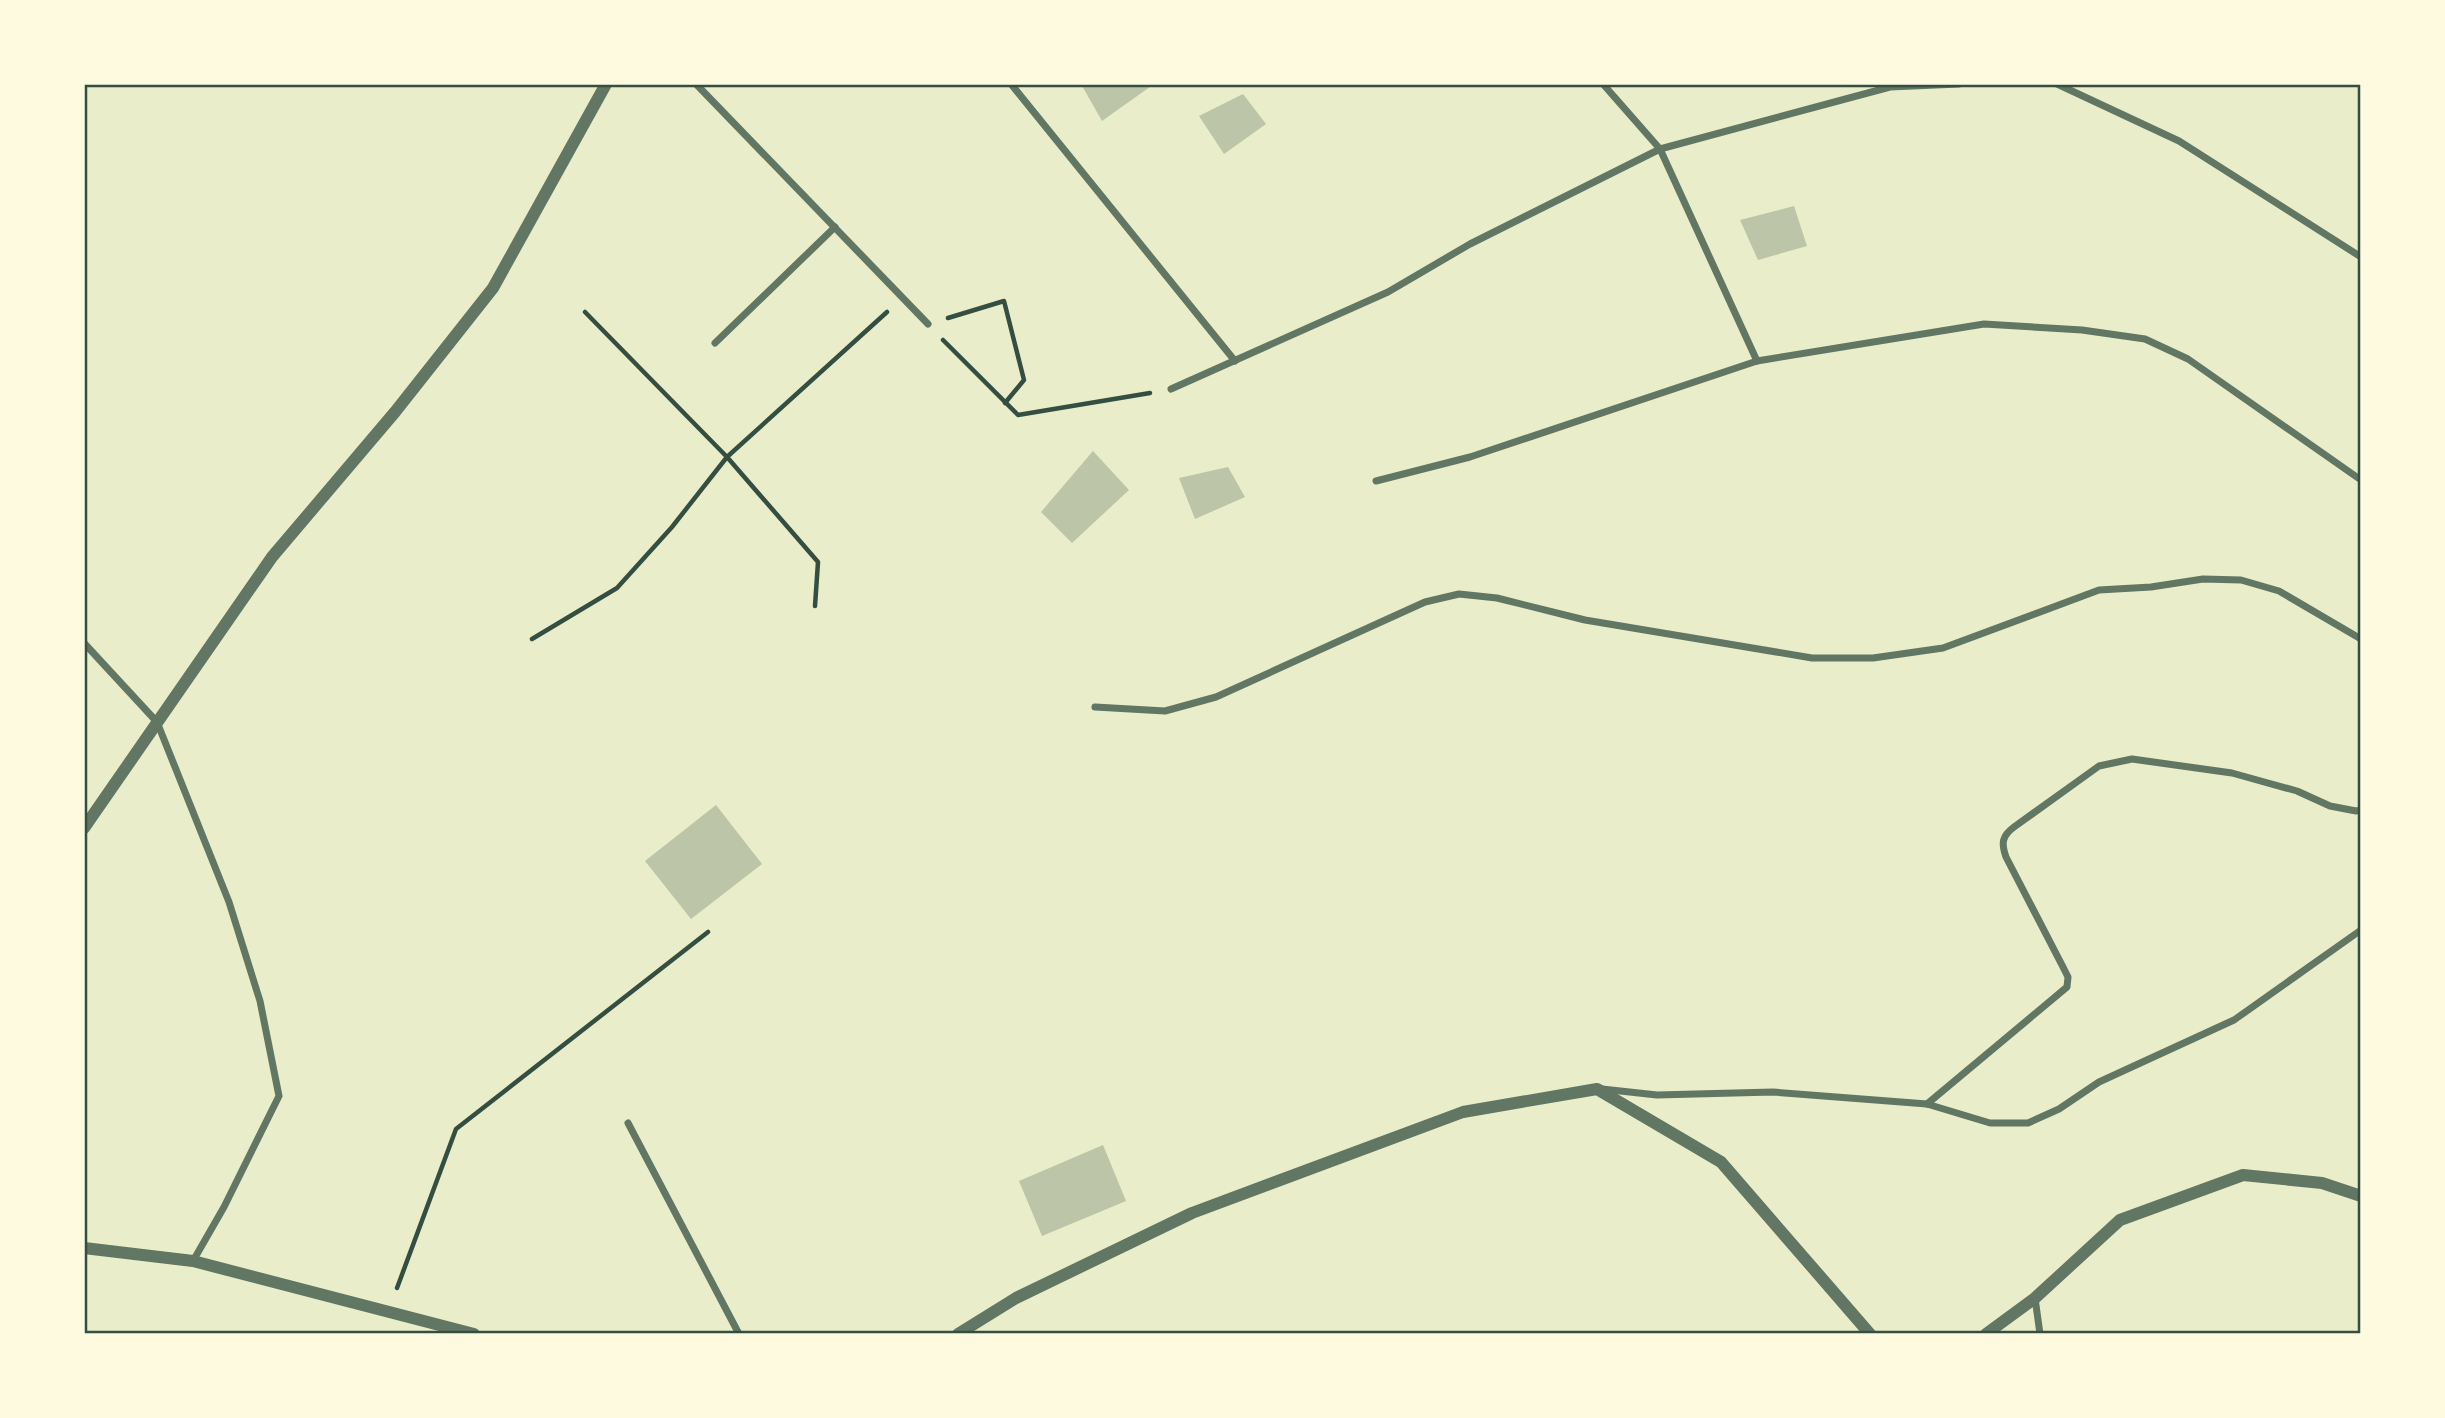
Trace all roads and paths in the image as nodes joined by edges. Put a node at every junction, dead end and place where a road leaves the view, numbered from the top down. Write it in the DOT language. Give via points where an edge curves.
graph roads {
  1 [pos="606,84"];
  2 [pos="696,84"];
  3 [pos="1011,84"];
  4 [pos="1603,84"];
  5 [pos="1959,84"];
  6 [pos="2057,84"];
  7 [pos="1660,149"];
  8 [pos="835,227"];
  9 [pos="2361,257"];
  10 [pos="903,298"];
  11 [pos="585,312"];
  12 [pos="928,324"];
  13 [pos="715,343"];
  14 [pos="1757,360"];
  15 [pos="1235,361"];
  16 [pos="1171,389"];
  17 [pos="1005,403"];
  18 [pos="727,457"];
  19 [pos="2361,480"];
  20 [pos="1376,481"];
  21 [pos="815,606"];
  22 [pos="532,639"];
  23 [pos="2361,639"];
  24 [pos="84,643"];
  25 [pos="1095,708"];
  26 [pos="157,722"];
  27 [pos="2361,810"];
  28 [pos="84,828"];
  29 [pos="2361,930"];
  30 [pos="708,932"];
  31 [pos="1597,1089"];
  32 [pos="1927,1104"];
  33 [pos="628,1123"];
  34 [pos="2361,1196"];
  35 [pos="84,1248"];
  36 [pos="193,1261"];
  37 [pos="2035,1298"];
  38 [pos="388,1313"];
  39 [pos="474,1334"];
  40 [pos="739,1334"];
  41 [pos="958,1334"];
  42 [pos="1870,1334"];
  43 [pos="1986,1334"];
  44 [pos="2040,1334"];
  1 -- 26 [label="street" via="493,288 272,557"];
  2 -- 8 [label="street"];
  3 -- 15 [label="street"];
  4 -- 7 [label="street"];
  5 -- 7 [label="street" via="1890,87"];
  6 -- 9 [label="street" via="2179,141"];
  7 -- 14 [label="street"];
  7 -- 15 [label="street" via="1470,244 1388,292"];
  8 -- 10 [label="street"];
  8 -- 13 [label="street"];
  10 -- 12 [label="street"];
  10 -- 18 [label="path"];
  11 -- 18 [label="path"];
  12 -- 17 [label="path"];
  12 -- 17 [label="path" via="1004,302 1024,380"];
  14 -- 19 [label="street" via="1984,324 2145,339 2188,359"];
  14 -- 20 [label="street" via="1470,457"];
  15 -- 16 [label="street"];
  16 -- 17 [label="path" via="1018,415"];
  18 -- 21 [label="path" via="818,562"];
  18 -- 22 [label="path" via="617,588"];
  23 -- 25 [label="street" via="2279,591 2241,580 2203,579 2099,590 1943,648 1872,658 1812,658 1459,594 1425,602 1216,697 1166,710"];
  24 -- 26 [label="street"];
  26 -- 28 [label="street"];
  26 -- 36 [label="street" via="229,902 260,1000 279,1096"];
  27 -- 32 [label="street" via="2330,806 2297,791 2232,773 2132,758 2099,766 2004,835 2002,846 2068,977 2067,987"];
  29 -- 32 [label="street" via="2234,1020 2099,1082 2028,1123 1990,1123"];
  30 -- 38 [label="path" via="456,1129"];
  31 -- 32 [label="street" via="1657,1095 1773,1092"];
  31 -- 41 [label="street" via="1463,1112 1192,1213 1016,1298"];
  31 -- 42 [label="street" via="1721,1162"];
  33 -- 40 [label="street"];
  34 -- 37 [label="street" via="2322,1183 2243,1175 2120,1220"];
  35 -- 36 [label="street"];
  36 -- 38 [label="street"];
  37 -- 43 [label="street"];
  37 -- 44 [label="street"];
  38 -- 39 [label="street"];
}
